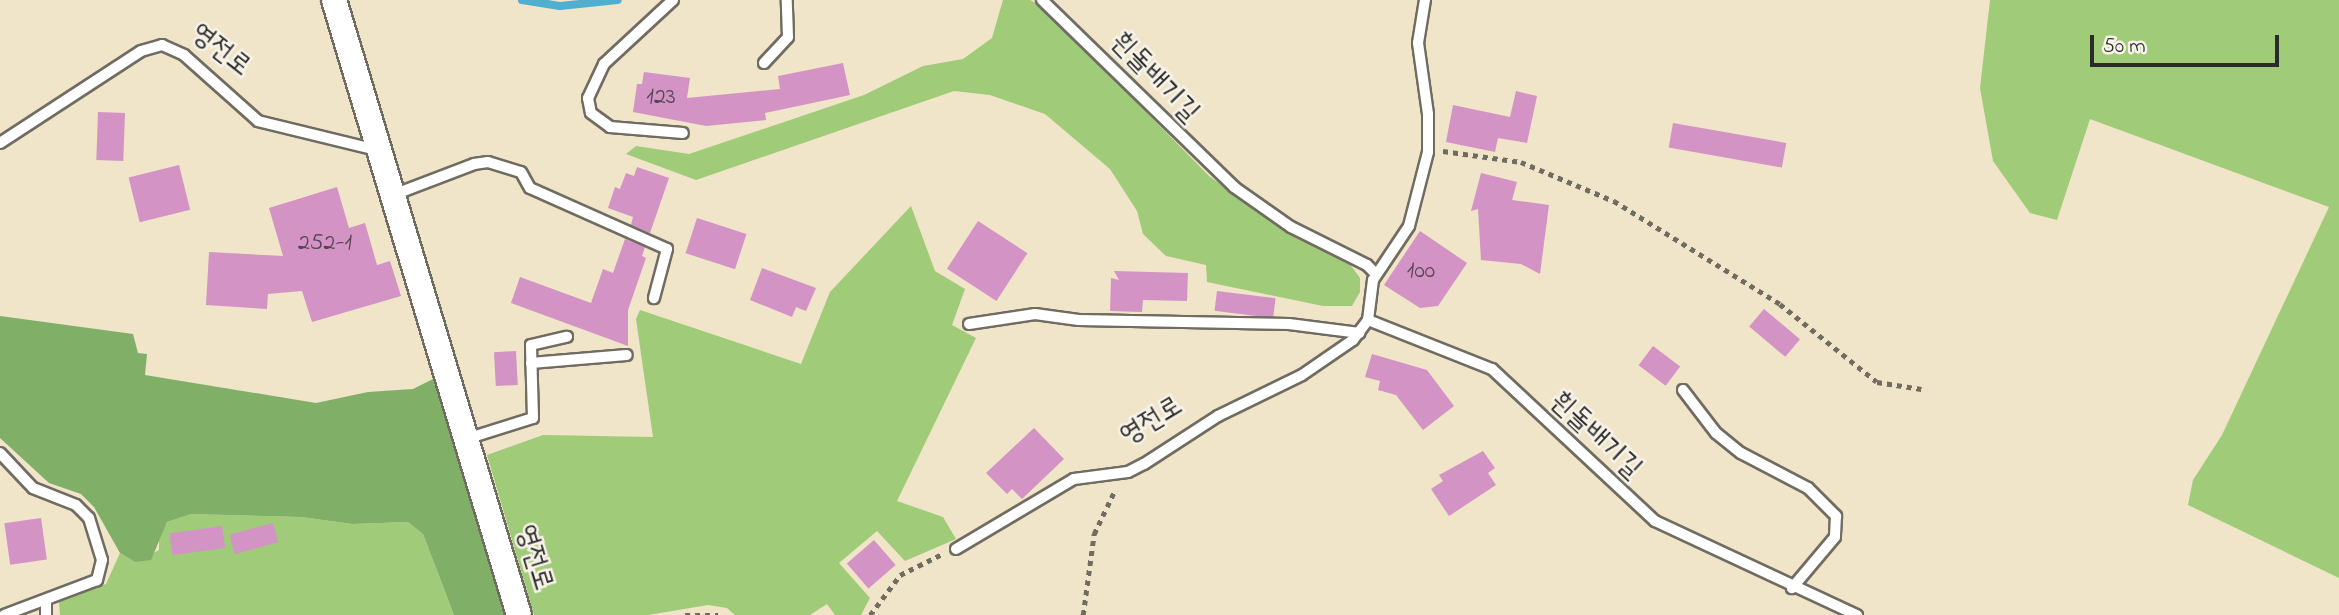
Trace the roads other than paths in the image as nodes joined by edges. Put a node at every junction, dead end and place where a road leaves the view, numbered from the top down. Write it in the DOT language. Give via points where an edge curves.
graph roads {
  1 [pos="334,0"];
  2 [pos="672,0"];
  3 [pos="787,0"];
  4 [pos="1042,0"];
  5 [pos="1425,0"];
  6 [pos="764,63"];
  7 [pos="683,133"];
  8 [pos="0,144"];
  9 [pos="379,151"];
  10 [pos="393,196"];
  11 [pos="1376,274"];
  12 [pos="653,298"];
  13 [pos="1368,320"];
  14 [pos="969,324"];
  15 [pos="1359,333"];
  16 [pos="567,337"];
  17 [pos="627,355"];
  18 [pos="531,363"];
  19 [pos="1682,390"];
  20 [pos="466,439"];
  21 [pos="0,453"];
  22 [pos="956,549"];
  23 [pos="1792,588"];
  24 [pos="46,600"];
  25 [pos="4,615"];
  26 [pos="46,615"];
  27 [pos="519,615"];
  28 [pos="1857,615"];
  1 -- 9 [label="street, 영전로"];
  2 -- 7 [label="lane" via="604,64 587,98 591,113 610,127"];
  3 -- 6 [label="lane" via="788,37"];
  4 -- 11 [label="lane, 흰돌배기길" via="1234,187 1291,227 1367,265"];
  5 -- 11 [label="lane" via="1418,43 1428,152 1409,226"];
  8 -- 9 [label="lane, 영전로" via="141,51 162,45 184,55 258,121"];
  9 -- 10 [label="street, 영전로"];
  10 -- 12 [label="lane" via="474,164 488,162 522,173 530,188 667,249"];
  10 -- 20 [label="street, 영전로"];
  11 -- 13 [label="lane"];
  13 -- 15 [label="lane"];
  13 -- 23 [label="lane, 흰돌배기길" via="1480,360 1655,521"];
  14 -- 15 [label="lane" via="1035,314 1079,320 1289,324"];
  15 -- 22 [label="lane, 영전로" via="1302,375 1218,416 1128,472 1074,479"];
  16 -- 18 [label="lane" via="531,345"];
  17 -- 18 [label="lane"];
  18 -- 20 [label="lane" via="533,418"];
  19 -- 23 [label="lane" via="1716,433 1741,453 1808,488 1836,516 1835,537"];
  20 -- 27 [label="street, 영전로"];
  21 -- 24 [label="lane" via="33,488 76,505 89,518 102,560 97,580"];
  23 -- 28 [label="lane, 흰돌배기길"];
  24 -- 25 [label="lane"];
  24 -- 26 [label="lane"];
}
